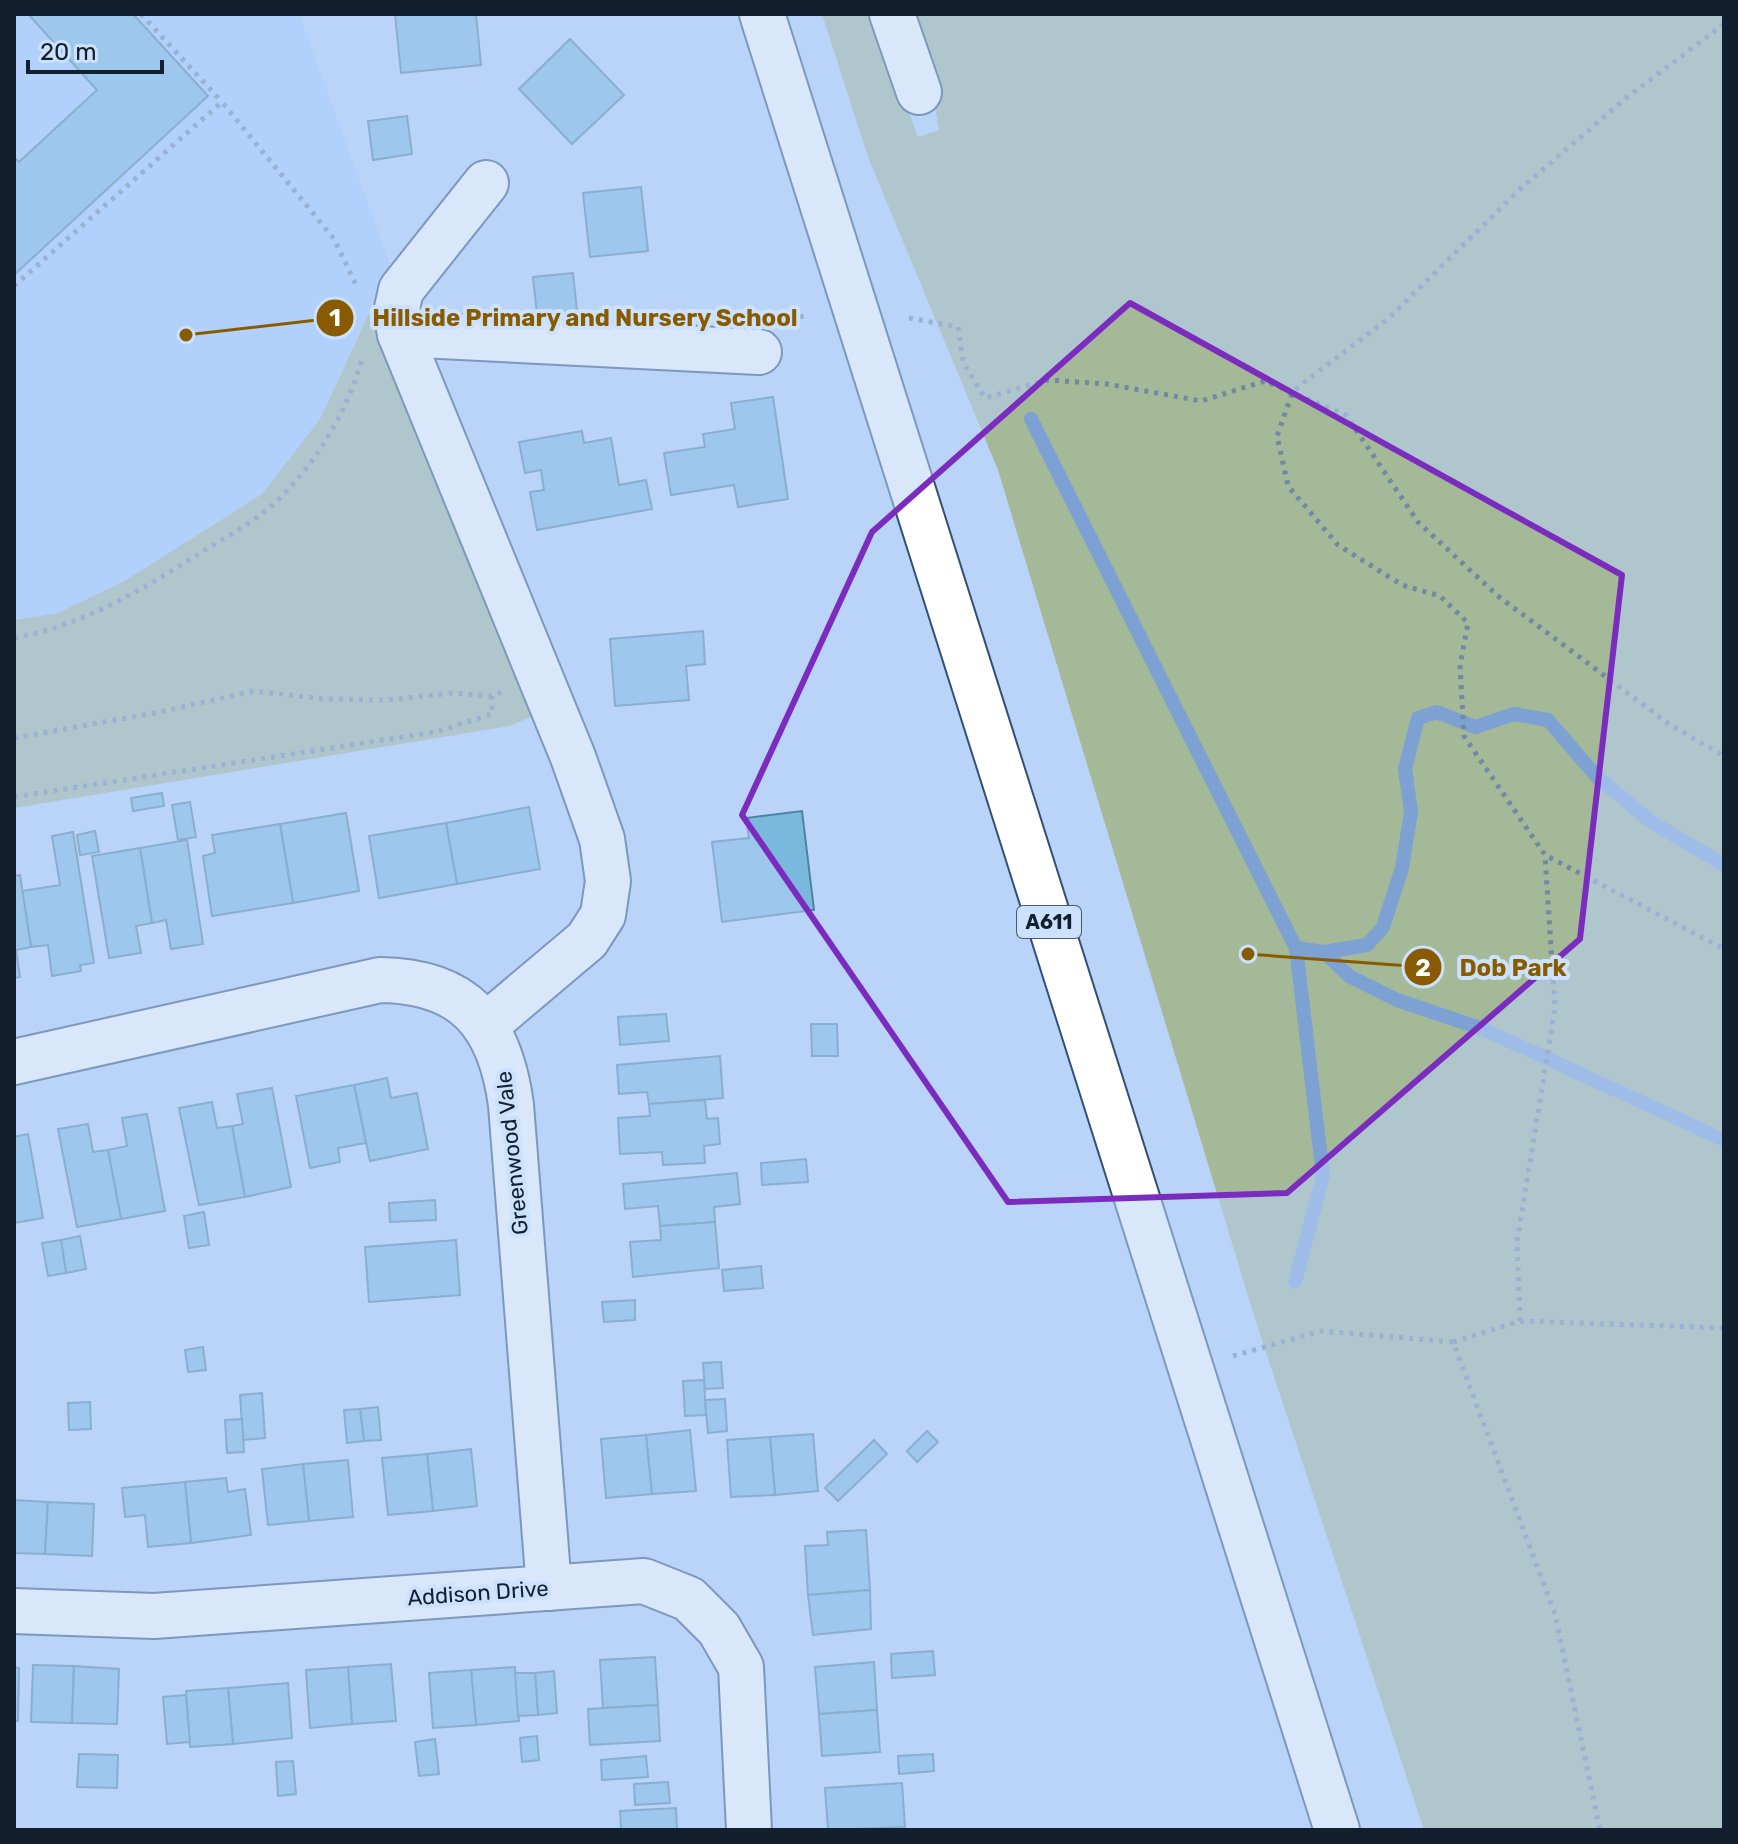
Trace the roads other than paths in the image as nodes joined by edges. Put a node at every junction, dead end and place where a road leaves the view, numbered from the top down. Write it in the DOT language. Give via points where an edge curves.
graph roads {
  1 [pos="762,14"];
  2 [pos="892,14"];
  3 [pos="919,92"];
  4 [pos="486,183"];
  5 [pos="393,316"];
  6 [pos="759,352"];
  7 [pos="485,1026"];
  8 [pos="14,1062"];
  9 [pos="549,1588"];
  10 [pos="14,1611"];
  11 [pos="749,1830"];
  12 [pos="1337,1830"];
  1 -- 12 [label="street, A611"];
  2 -- 3 [label="street"];
  4 -- 5 [label="street"];
  5 -- 6 [label="street"];
  5 -- 7 [label="street" via="526,637 602,839 608,881 603,915 587,940"];
  7 -- 8 [label="street, Greenwood Vale" via="458,998 433,986 380,980"];
  7 -- 9 [label="street, Greenwood Vale" via="507,1072 511,1105"];
  9 -- 10 [label="street, Addison Drive" via="154,1616"];
  9 -- 11 [label="street, Addison Drive" via="644,1581 689,1599 719,1629 741,1667"];
}
